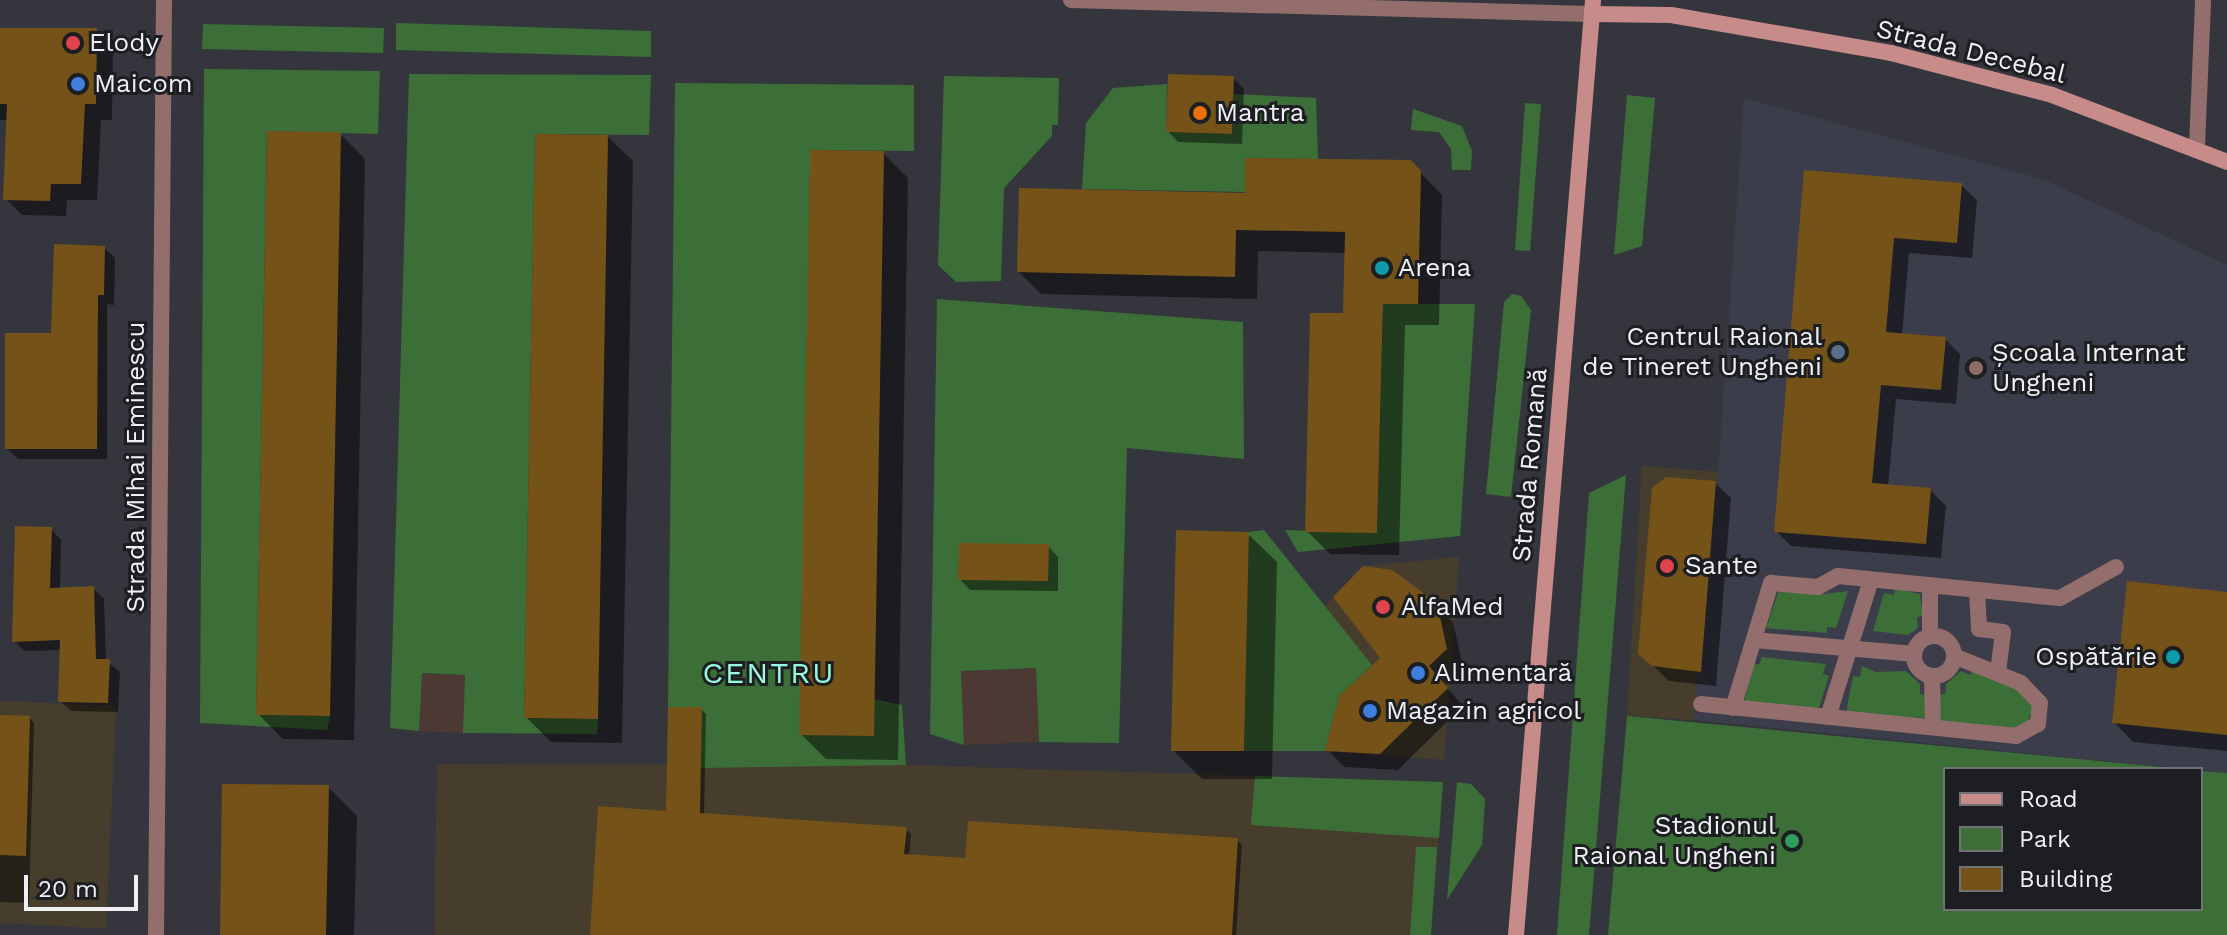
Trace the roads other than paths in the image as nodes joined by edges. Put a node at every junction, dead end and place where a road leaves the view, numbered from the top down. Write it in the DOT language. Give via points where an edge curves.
graph roads {
  1 [pos="164,0"];
  2 [pos="1071,0"];
  3 [pos="2203,0"];
  4 [pos="1592,7"];
  5 [pos="2197,146"];
  6 [pos="2227,162"];
  7 [pos="2116,567"];
  8 [pos="1871,580"];
  9 [pos="1930,586"];
  10 [pos="1977,590"];
  11 [pos="1930,636"];
  12 [pos="1754,640"];
  13 [pos="1849,648"];
  14 [pos="1914,654"];
  15 [pos="1954,656"];
  16 [pos="1998,671"];
  17 [pos="1932,676"];
  18 [pos="1701,704"];
  19 [pos="1733,708"];
  20 [pos="1828,717"];
  21 [pos="1933,727"];
  22 [pos="156,935"];
  23 [pos="1516,935"];
  1 -- 22 [label="street, Strada Mihai Eminescu"];
  2 -- 4 [label="street, Strada Decebal"];
  3 -- 5 [label="street"];
  4 -- 5 [label="main road, Strada Decebal" via="1671,15 1891,53 2052,95"];
  4 -- 23 [label="main road, Strada Romană"];
  5 -- 6 [label="main road, Strada Decebal"];
  7 -- 10 [label="street" via="2060,598"];
  8 -- 9 [label="street"];
  8 -- 12 [label="street" via="1838,576 1818,587 1771,583"];
  8 -- 13 [label="street"];
  9 -- 10 [label="street"];
  9 -- 11 [label="street"];
  10 -- 16 [label="street" via="1979,629 2003,632"];
  11 -- 14 [label="street"];
  11 -- 15 [label="street" via="1947,640"];
  12 -- 13 [label="street"];
  12 -- 19 [label="street"];
  13 -- 14 [label="street"];
  13 -- 20 [label="street"];
  14 -- 17 [label="street" via="1919,668"];
  15 -- 16 [label="street"];
  15 -- 17 [label="street" via="1947,670"];
  16 -- 21 [label="street" via="2021,683 2040,703 2038,724 2016,736"];
  17 -- 21 [label="street"];
  18 -- 19 [label="street"];
  19 -- 20 [label="street"];
  20 -- 21 [label="street"];
}
